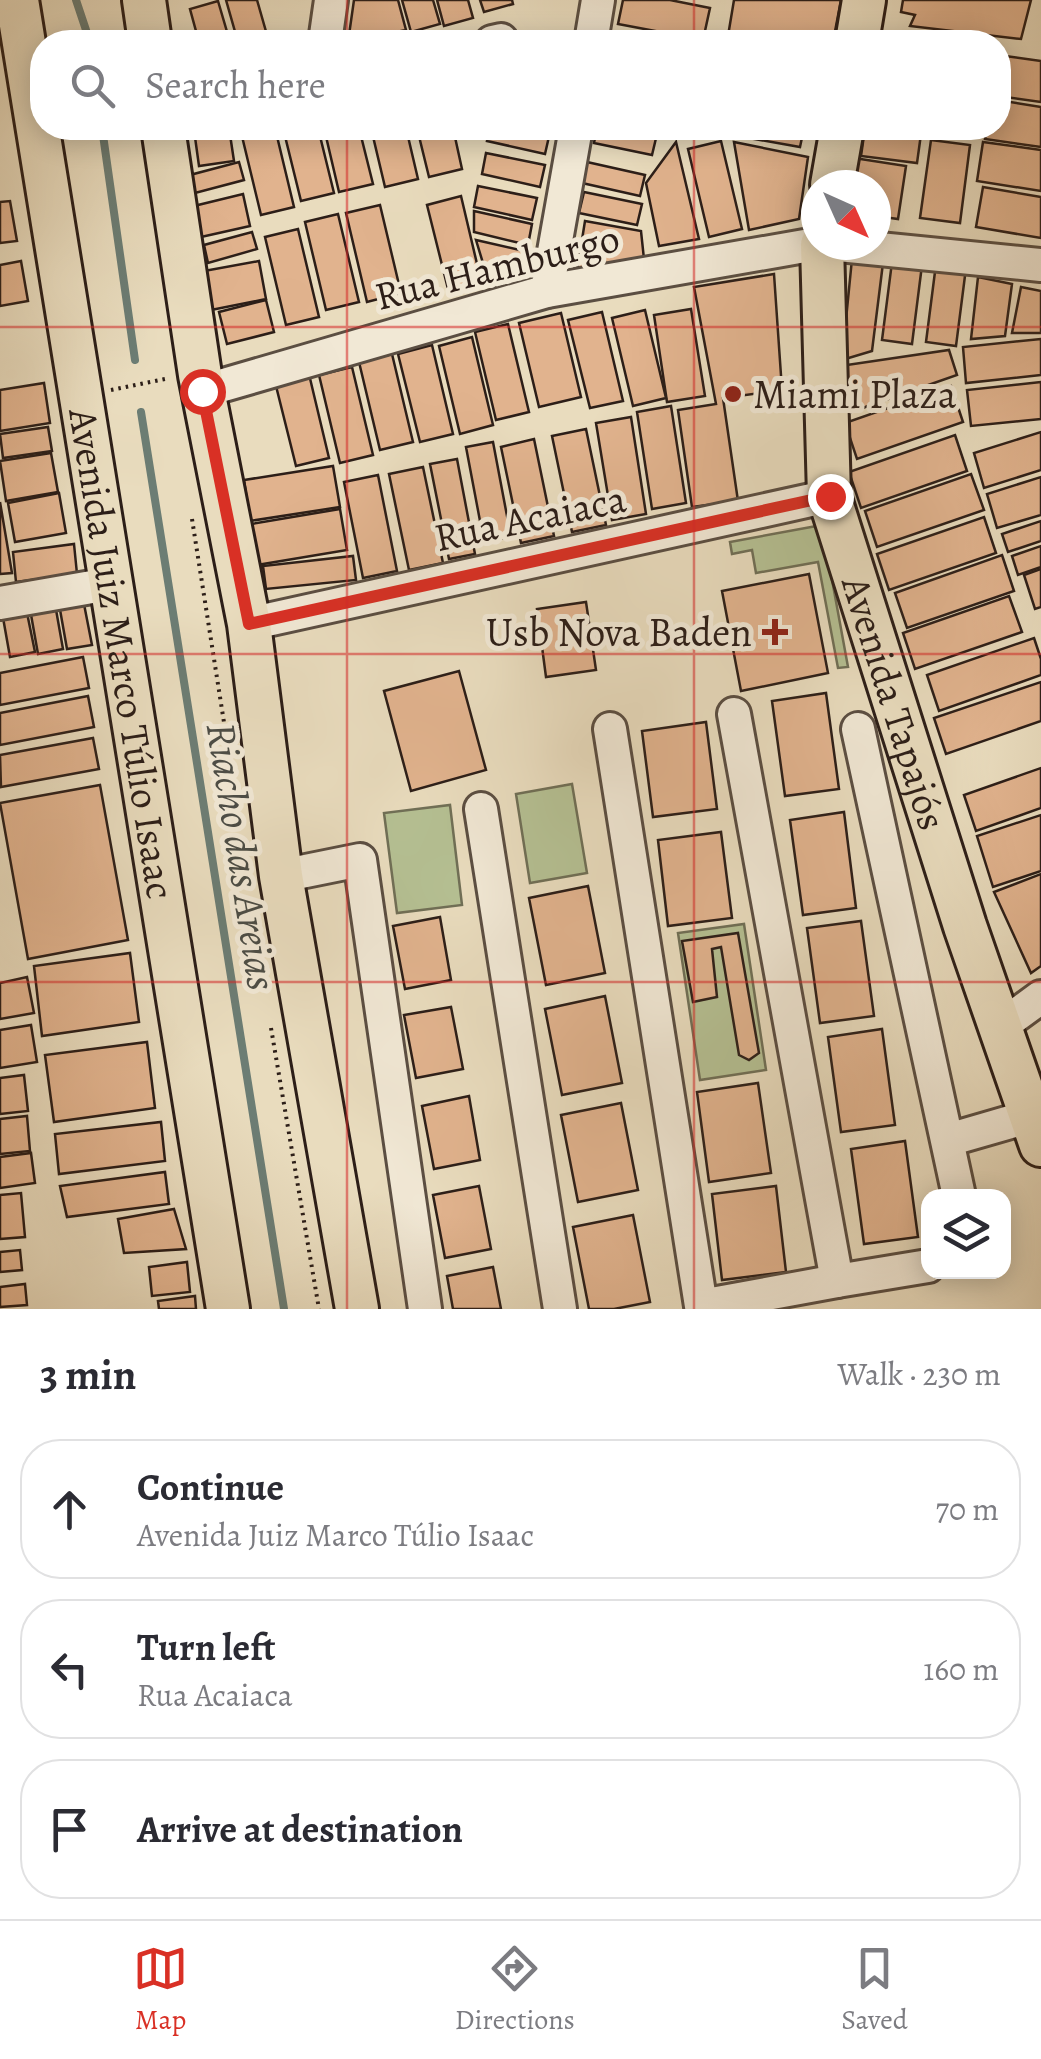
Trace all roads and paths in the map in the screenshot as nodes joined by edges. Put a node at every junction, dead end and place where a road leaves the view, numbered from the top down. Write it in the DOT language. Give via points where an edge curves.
graph roads {
  1 [pos="17,0"];
  2 [pos="144,0"];
  3 [pos="332,0"];
  4 [pos="598,0"];
  5 [pos="864,0"];
  6 [pos="148,30"];
  7 [pos="327,30"];
  8 [pos="593,30"];
  9 [pos="859,30"];
  10 [pos="30,82"];
  11 [pos="39,140"];
  12 [pos="165,140"];
  13 [pos="574,140"];
  14 [pos="840,140"];
  15 [pos="835,170"];
  16 [pos="801,248"];
  17 [pos="891,250"];
  18 [pos="820,260"];
  19 [pos="1041,266"];
  20 [pos="547,291"];
  21 [pos="201,383"];
  22 [pos="80,397"];
  23 [pos="830,496"];
  24 [pos="191,514"];
  25 [pos="109,584"];
  26 [pos="0,603"];
  27 [pos="249,624"];
  28 [pos="734,714"];
  29 [pos="858,729"];
  30 [pos="610,730"];
  31 [pos="234,786"];
  32 [pos="481,808"];
  33 [pos="282,876"];
  34 [pos="1041,997"];
  35 [pos="270,1019"];
  36 [pos="1000,1026"];
  37 [pos="1036,1130"];
  38 [pos="948,1140"];
  39 [pos="958,1189"];
  40 [pos="921,1267"];
  41 [pos="837,1282"];
  42 [pos="693,1307"];
  43 [pos="228,1309"];
  44 [pos="319,1309"];
  45 [pos="357,1309"];
  46 [pos="425,1309"];
  47 [pos="560,1309"];
  1 -- 10 [label="main road, Avenida Juiz Marco Túlio Isaac"];
  2 -- 6 [label="main road"];
  3 -- 7 [label="street"];
  4 -- 8 [label="street"];
  5 -- 9 [label="main road"];
  11 -- 22 [label="main road, Avenida Juiz Marco Túlio Isaac"];
  12 -- 21 [label="main road"];
  13 -- 20 [label="street"];
  14 -- 15 [label="main road"];
  16 -- 20 [label="street, Rua Hamburgo"];
  17 -- 19 [label="street"];
  18 -- 23 [label="main road, Avenida Tapajós"];
  20 -- 21 [label="street, Rua Hamburgo"];
  21 -- 22 [label="path"];
  21 -- 27 [label="main road"];
  22 -- 25 [label="main road, Avenida Juiz Marco Túlio Isaac"];
  23 -- 27 [label="street, Rua Acaiaca"];
  23 -- 36 [label="main road, Avenida Tapajós"];
  24 -- 31 [label="path"];
  25 -- 26 [label="street"];
  25 -- 43 [label="main road, Avenida Juiz Marco Túlio Isaac"];
  27 -- 33 [label="main road"];
  28 -- 41 [label="street"];
  29 -- 38 [label="street"];
  30 -- 42 [label="street"];
  32 -- 47 [label="street"];
  33 -- 45 [label="main road"];
  33 -- 46 [label="street" via="360,860"];
  34 -- 36 [label="street"];
  35 -- 44 [label="path"];
  36 -- 37 [label="main road, Avenida Tapajós"];
  37 -- 38 [label="street"];
  38 -- 39 [label="street"];
  40 -- 41 [label="street"];
  41 -- 42 [label="street"];
}
